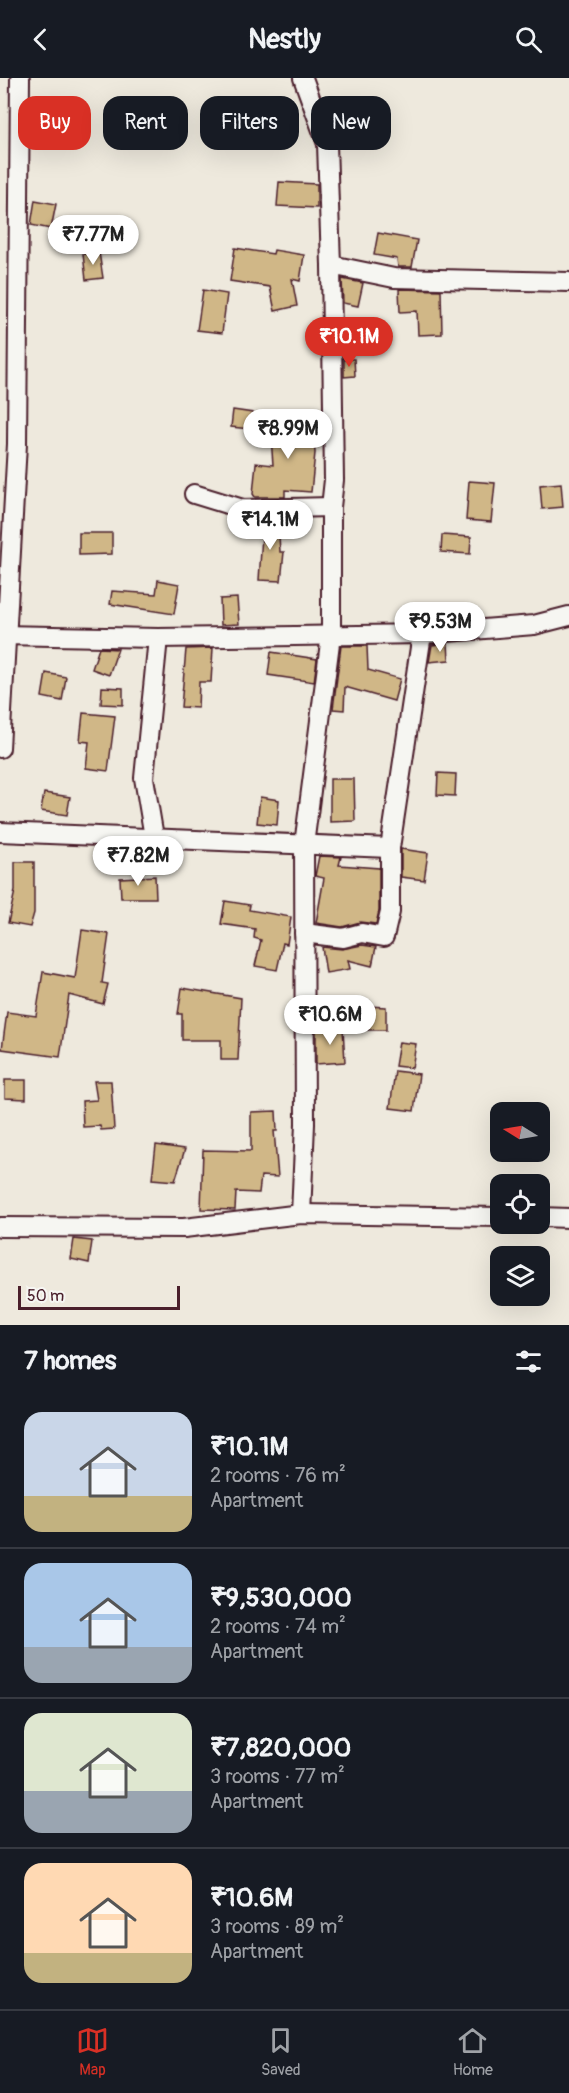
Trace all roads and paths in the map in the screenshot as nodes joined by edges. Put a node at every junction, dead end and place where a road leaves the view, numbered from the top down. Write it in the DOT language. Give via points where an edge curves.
graph roads {
  1 [pos="20,78"];
  2 [pos="303,78"];
  3 [pos="331,265"];
  4 [pos="569,282"];
  5 [pos="194,494"];
  6 [pos="331,507"];
  7 [pos="569,616"];
  8 [pos="422,634"];
  9 [pos="3,635"];
  10 [pos="331,635"];
  11 [pos="158,638"];
  12 [pos="0,748"];
  13 [pos="0,832"];
  14 [pos="154,837"];
  15 [pos="304,845"];
  16 [pos="390,848"];
  17 [pos="304,933"];
  18 [pos="301,1214"];
  19 [pos="490,1217"];
  20 [pos="550,1217"];
  21 [pos="569,1218"];
  22 [pos="0,1227"];
  1 -- 9 [label="street" via="17,444"];
  2 -- 3 [label="street" via="327,144"];
  3 -- 4 [label="street" via="394,278"];
  3 -- 6 [label="street"];
  5 -- 6 [label="street" via="243,509"];
  6 -- 10 [label="street"];
  7 -- 8 [label="street" via="534,625"];
  8 -- 10 [label="street"];
  8 -- 16 [label="street"];
  9 -- 11 [label="street"];
  9 -- 12 [label="street"];
  10 -- 11 [label="street"];
  10 -- 15 [label="street"];
  11 -- 14 [label="street" via="144,778"];
  13 -- 14 [label="street"];
  14 -- 15 [label="street"];
  15 -- 16 [label="street"];
  15 -- 17 [label="street"];
  16 -- 17 [label="street" via="390,912 384,937 362,933 343,938"];
  17 -- 18 [label="street" via="305,1124"];
  18 -- 19 [label="street"];
  18 -- 22 [label="street" via="184,1228"];
  20 -- 21 [label="street"];
}
